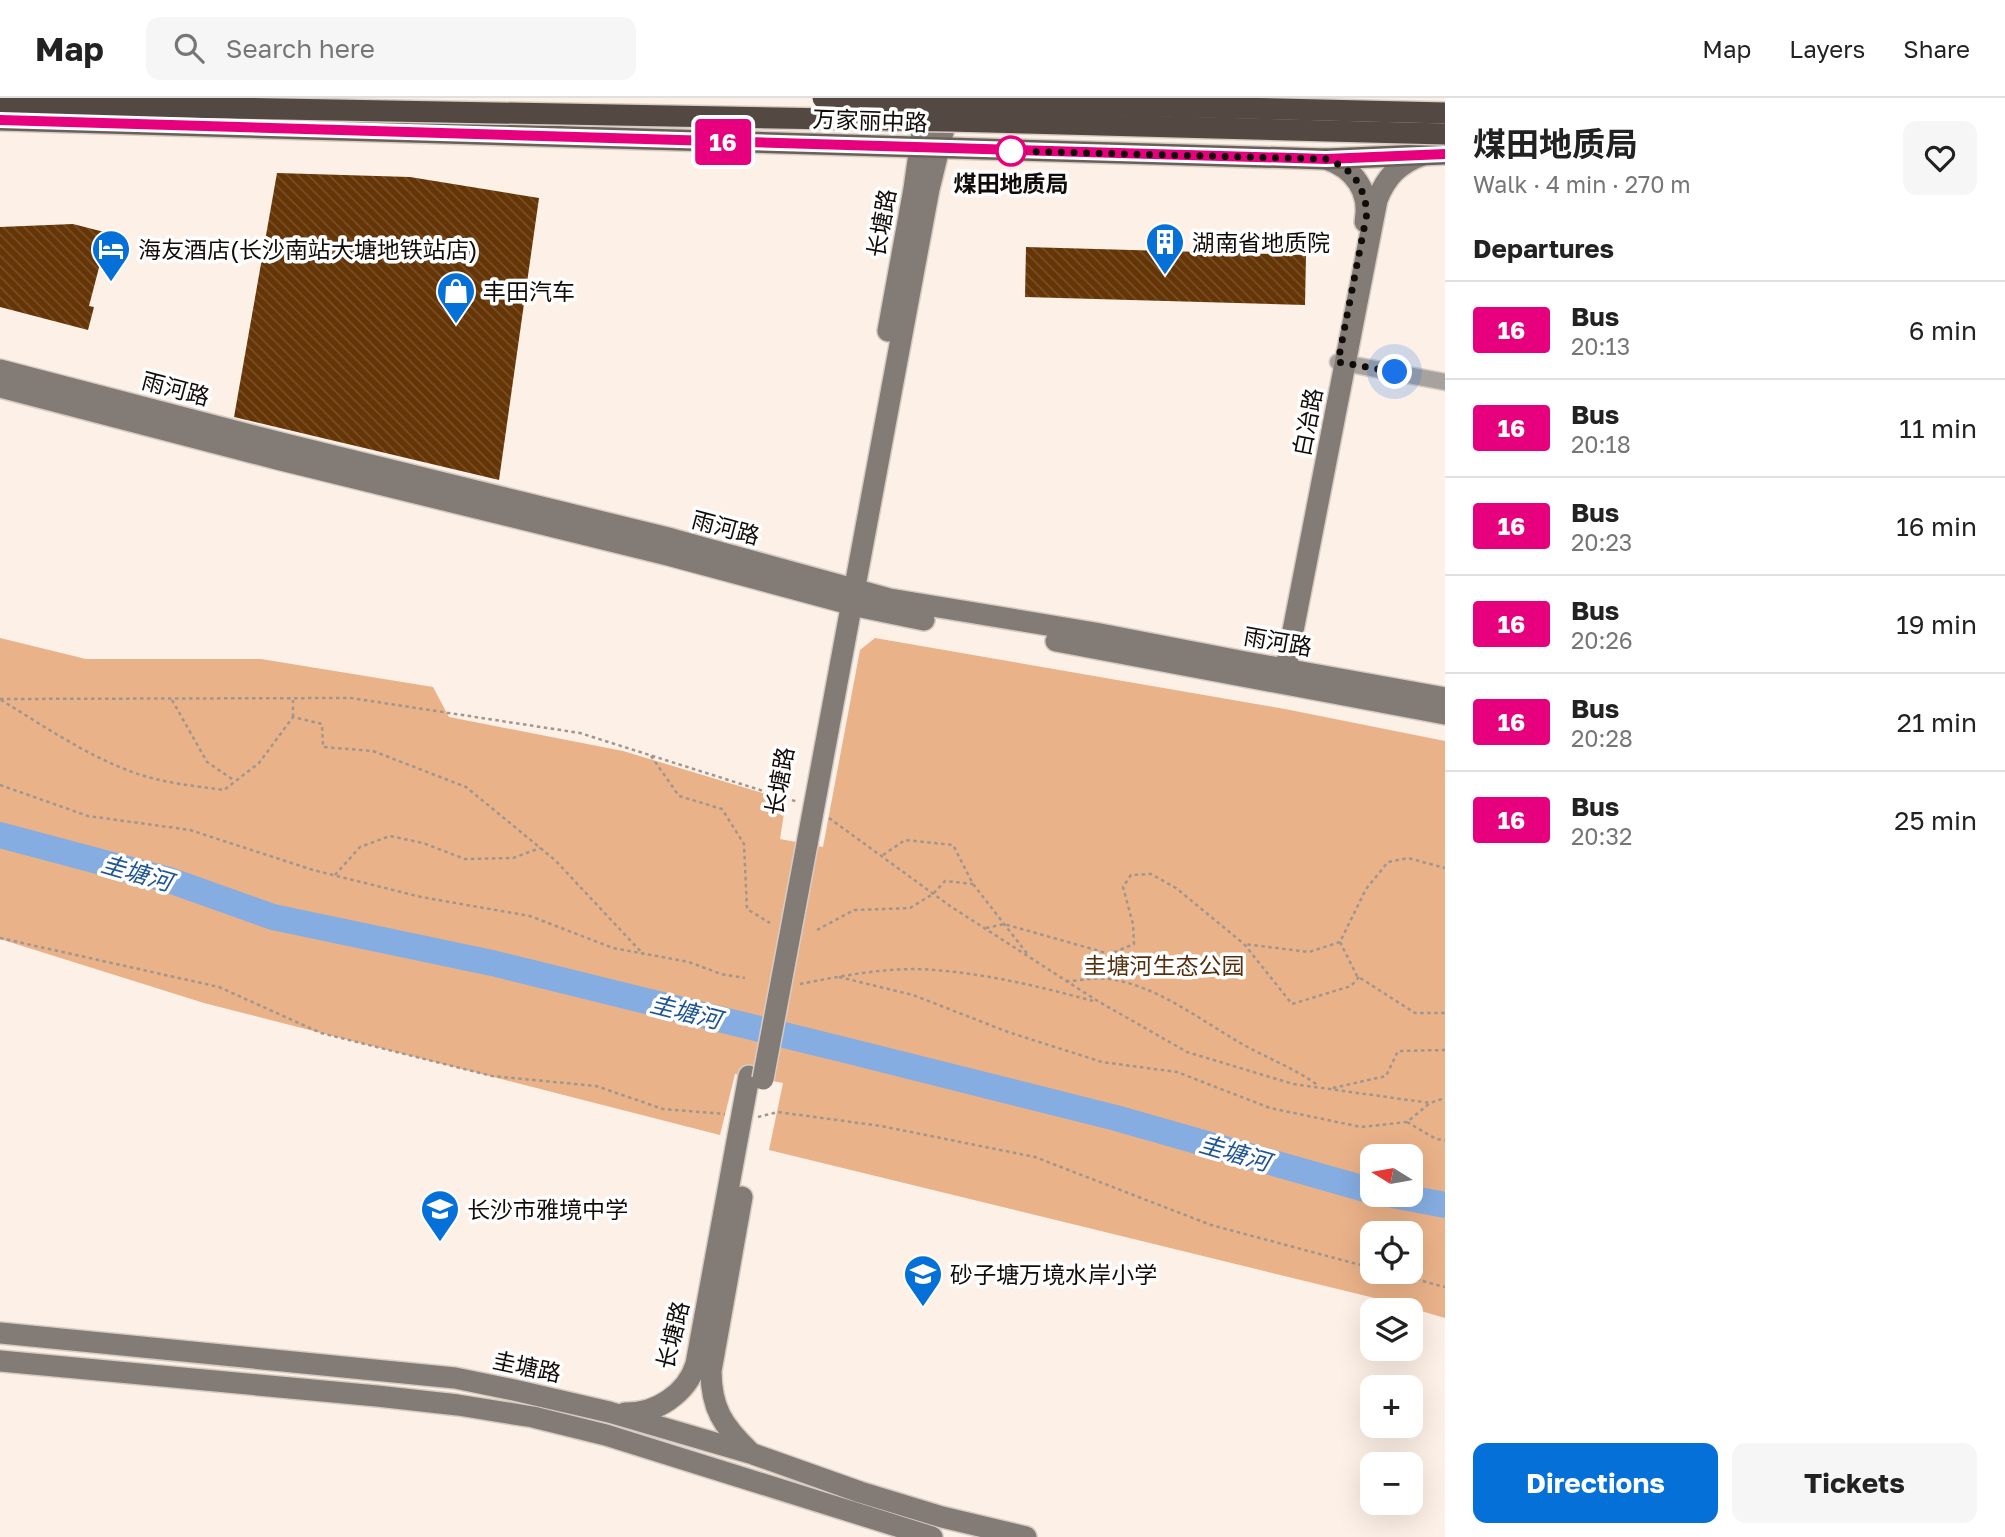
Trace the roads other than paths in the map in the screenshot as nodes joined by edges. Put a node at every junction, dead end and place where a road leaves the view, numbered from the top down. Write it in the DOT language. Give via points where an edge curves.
graph roads {
  1 [pos="823,98"];
  2 [pos="927,98"];
  3 [pos="951,98"];
  4 [pos="0,104"];
  5 [pos="1445,113"];
  6 [pos="0,120"];
  7 [pos="1445,134"];
  8 [pos="929,148"];
  9 [pos="1436,153"];
  10 [pos="1326,159"];
  11 [pos="1341,363"];
  12 [pos="0,370"];
  13 [pos="1445,382"];
  14 [pos="0,387"];
  15 [pos="847,595"];
  16 [pos="1280,676"];
  17 [pos="1445,698"];
  18 [pos="1445,714"];
  19 [pos="749,1116"];
  20 [pos="0,1333"];
  21 [pos="0,1361"];
  22 [pos="609,1412"];
  23 [pos="753,1454"];
  24 [pos="932,1537"];
  25 [pos="1026,1537"];
  1 -- 5 [label="highway, bridge"];
  2 -- 8 [label="main road, 长塘路"];
  3 -- 8 [label="main road, 长塘路"];
  4 -- 7 [label="highway, bridge"];
  6 -- 8 [label="main road, 万家丽中路"];
  8 -- 10 [label="main road, 万家丽中路"];
  8 -- 15 [label="main road, 长塘路"];
  9 -- 10 [label="main road, 万家丽中路"];
  9 -- 11 [label="main road, 白冶路" via="1395,170 1381,189"];
  10 -- 11 [label="main road, 白冶路" via="1355,176 1367,213"];
  11 -- 13 [label="street"];
  11 -- 16 [label="main road, 白冶路"];
  12 -- 15 [label="main road, 雨河路" via="671,539"];
  14 -- 15 [label="main road, 雨河路" via="277,459"];
  15 -- 16 [label="main road, 雨河路" via="914,618"];
  15 -- 19 [label="main road, 长塘路, bridge"];
  16 -- 17 [label="main road, 雨河路"];
  16 -- 18 [label="main road, 雨河路"];
  19 -- 22 [label="main road, 长塘路" via="692,1377 682,1392 658,1406 632,1413"];
  19 -- 23 [label="main road, 长塘路" via="711,1391 719,1416"];
  20 -- 22 [label="main road, 圭塘路" via="455,1378"];
  21 -- 24 [label="main road" via="377,1396 533,1417 606,1435"];
  22 -- 23 [label="main road, 圭塘路"];
  23 -- 25 [label="main road, 圭塘路" via="942,1517"];
}
